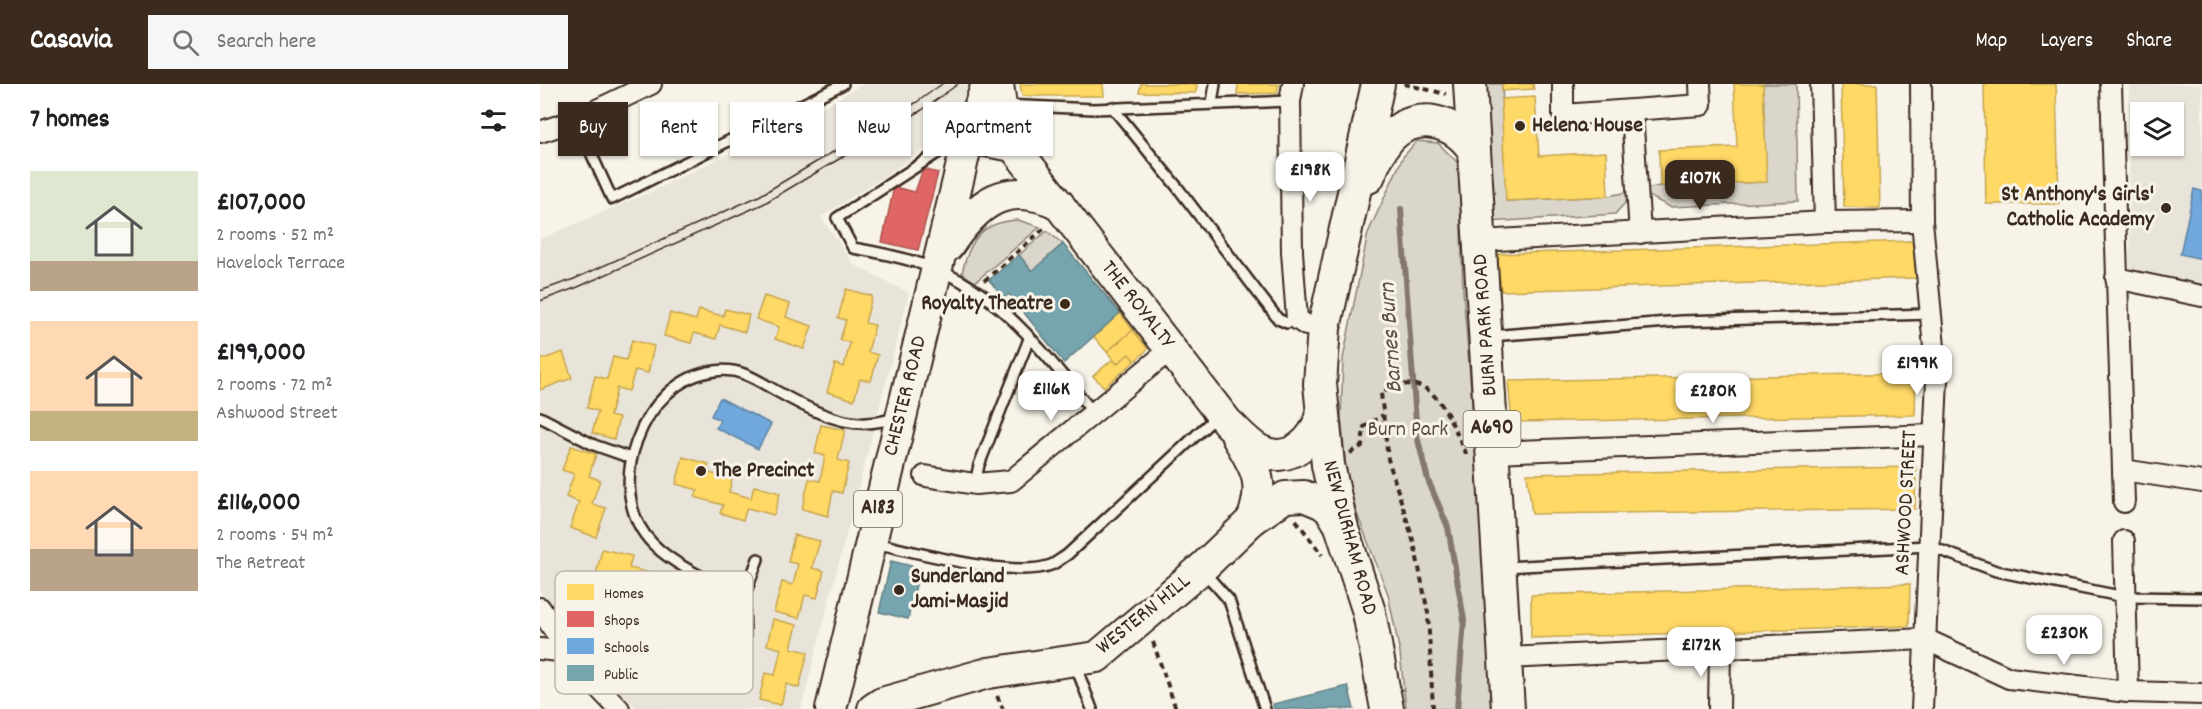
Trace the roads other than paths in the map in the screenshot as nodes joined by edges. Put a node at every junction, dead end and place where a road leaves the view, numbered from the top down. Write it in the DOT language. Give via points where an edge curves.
graph roads {
  1 [pos="651,84"];
  2 [pos="843,84"];
  3 [pos="1215,84"];
  4 [pos="1378,84"];
  5 [pos="1470,84"];
  6 [pos="1563,84"];
  7 [pos="1700,84"];
  8 [pos="1821,84"];
  9 [pos="1921,84"];
  10 [pos="2111,84"];
  11 [pos="1291,92"];
  12 [pos="614,102"];
  13 [pos="1212,103"];
  14 [pos="1053,107"];
  15 [pos="1112,107"];
  16 [pos="1632,112"];
  17 [pos="558,126"];
  18 [pos="540,132"];
  19 [pos="1474,150"];
  20 [pos="592,156"];
  21 [pos="933,156"];
  22 [pos="972,156"];
  23 [pos="1021,156"];
  24 [pos="1061,207"];
  25 [pos="1347,221"];
  26 [pos="1922,221"];
  27 [pos="1825,222"];
  28 [pos="1640,233"];
  29 [pos="1480,241"];
  30 [pos="939,264"];
  31 [pos="2116,278"];
  32 [pos="2202,296"];
  33 [pos="1930,314"];
  34 [pos="1311,323"];
  35 [pos="1486,336"];
  36 [pos="1029,339"];
  37 [pos="1171,349"];
  38 [pos="1093,412"];
  39 [pos="1321,413"];
  40 [pos="540,417"];
  41 [pos="1224,417"];
  42 [pos="900,418"];
  43 [pos="1934,435"];
  44 [pos="1482,456"];
  45 [pos="631,458"];
  46 [pos="2122,470"];
  47 [pos="925,476"];
  48 [pos="2202,482"];
  49 [pos="975,484"];
  50 [pos="2124,502"];
  51 [pos="1252,520"];
  52 [pos="1342,529"];
  53 [pos="2124,541"];
  54 [pos="870,542"];
  55 [pos="1929,546"];
  56 [pos="758,559"];
  57 [pos="1501,567"];
  58 [pos="1201,569"];
  59 [pos="695,571"];
  60 [pos="753,573"];
  61 [pos="2125,597"];
  62 [pos="2202,598"];
  63 [pos="540,608"];
  64 [pos="555,632"];
  65 [pos="1925,639"];
  66 [pos="1719,647"];
  67 [pos="540,649"];
  68 [pos="555,651"];
  69 [pos="1507,658"];
  70 [pos="842,659"];
  71 [pos="1075,661"];
  72 [pos="2128,692"];
  73 [pos="606,694"];
  74 [pos="2202,694"];
  75 [pos="878,706"];
  76 [pos="619,709"];
  77 [pos="831,709"];
  78 [pos="1092,709"];
  79 [pos="1265,709"];
  80 [pos="1387,709"];
  81 [pos="1508,709"];
  82 [pos="1719,709"];
  83 [pos="1922,709"];
  1 -- 12 [label="street"];
  2 -- 20 [label="lane" via="612,199"];
  3 -- 13 [label="lane"];
  4 -- 25 [label="highway, NEW DURHAM ROAD"];
  5 -- 19 [label="highway, BURN PARK ROAD / A690"];
  6 -- 16 [label="street" via="1563,115"];
  7 -- 16 [label="street" via="1701,105"];
  8 -- 27 [label="street"];
  9 -- 26 [label="street, ASHWOOD STREET"];
  10 -- 31 [label="street"];
  11 -- 13 [label="lane"];
  11 -- 34 [label="street" via="1292,252"];
  13 -- 15 [label="lane"];
  14 -- 15 [label="lane"];
  15 -- 34 [label="lane" via="1278,319"];
  16 -- 28 [label="street"];
  17 -- 18 [label="street"];
  19 -- 25 [label="highway" via="1463,135 1442,123 1419,122 1399,130 1380,150"];
  19 -- 29 [label="highway, BURN PARK ROAD / A690"];
  21 -- 30 [label="lane" via="837,218 853,248"];
  22 -- 30 [label="main road, CHESTER ROAD / A183"];
  23 -- 24 [label="main road, THE ROYALTY"];
  24 -- 30 [label="main road" via="1033,194 994,199 965,222"];
  24 -- 37 [label="main road, THE ROYALTY"];
  25 -- 34 [label="highway, NEW DURHAM ROAD"];
  26 -- 27 [label="street"];
  26 -- 33 [label="street, ASHWOOD STREET"];
  27 -- 28 [label="street"];
  28 -- 29 [label="street"];
  29 -- 35 [label="highway, BURN PARK ROAD / A690"];
  30 -- 36 [label="lane" via="1007,315"];
  30 -- 42 [label="main road, CHESTER ROAD / A183"];
  31 -- 32 [label="street"];
  31 -- 46 [label="street"];
  33 -- 35 [label="lane" via="1681,321"];
  33 -- 43 [label="street, ASHWOOD STREET" via="1937,380"];
  34 -- 39 [label="highway, NEW DURHAM ROAD" via="1321,356"];
  35 -- 44 [label="highway, BURN PARK ROAD / A690"];
  36 -- 38 [label="lane"];
  36 -- 49 [label="lane"];
  37 -- 38 [label="street"];
  37 -- 41 [label="main road, THE ROYALTY"];
  38 -- 49 [label="street" via="1011,481"];
  39 -- 41 [label="main road, THE ROYALTY" via="1311,438 1282,454 1260,450"];
  39 -- 52 [label="highway, NEW DURHAM ROAD"];
  40 -- 45 [label="lane" via="594,445"];
  41 -- 51 [label="main road" via="1254,465 1259,481 1260,493"];
  41 -- 54 [label="lane" via="1052,565 1025,569 971,564"];
  42 -- 45 [label="lane" via="866,424 838,419 741,371 714,370 663,398 648,417"];
  42 -- 54 [label="main road, CHESTER ROAD / A183"];
  43 -- 44 [label="street"];
  43 -- 55 [label="street, ASHWOOD STREET"];
  44 -- 57 [label="highway, BURN PARK ROAD / A690"];
  45 -- 59 [label="lane" via="633,507 652,543"];
  46 -- 48 [label="street"];
  46 -- 50 [label="street"];
  47 -- 49 [label="street"];
  51 -- 52 [label="main road, WESTERN HILL" via="1285,496 1304,496 1323,504"];
  51 -- 58 [label="main road, WESTERN HILL"];
  52 -- 80 [label="highway, NEW DURHAM ROAD" via="1369,612"];
  53 -- 61 [label="street"];
  54 -- 70 [label="main road, CHESTER ROAD / A183"];
  55 -- 57 [label="lane"];
  55 -- 61 [label="lane" via="1996,571"];
  55 -- 65 [label="street, ASHWOOD STREET"];
  56 -- 60 [label="lane"];
  57 -- 69 [label="highway, BURN PARK ROAD / A690"];
  58 -- 71 [label="main road, WESTERN HILL" via="1097,657"];
  58 -- 79 [label="lane" via="1229,600"];
  61 -- 62 [label="lane"];
  61 -- 72 [label="street"];
  63 -- 64 [label="street"];
  65 -- 66 [label="street"];
  65 -- 72 [label="street" via="2009,678"];
  65 -- 83 [label="street, ASHWOOD STREET"];
  66 -- 69 [label="street"];
  66 -- 82 [label="street"];
  67 -- 68 [label="street"];
  69 -- 81 [label="highway, BURN PARK ROAD / A690"];
  70 -- 75 [label="main road" via="852,686"];
  70 -- 77 [label="main road, CHESTER ROAD / A183"];
  71 -- 75 [label="main road, WESTERN HILL" via="988,673"];
  71 -- 78 [label="lane"];
  72 -- 74 [label="street"];
  73 -- 76 [label="street"];
}
